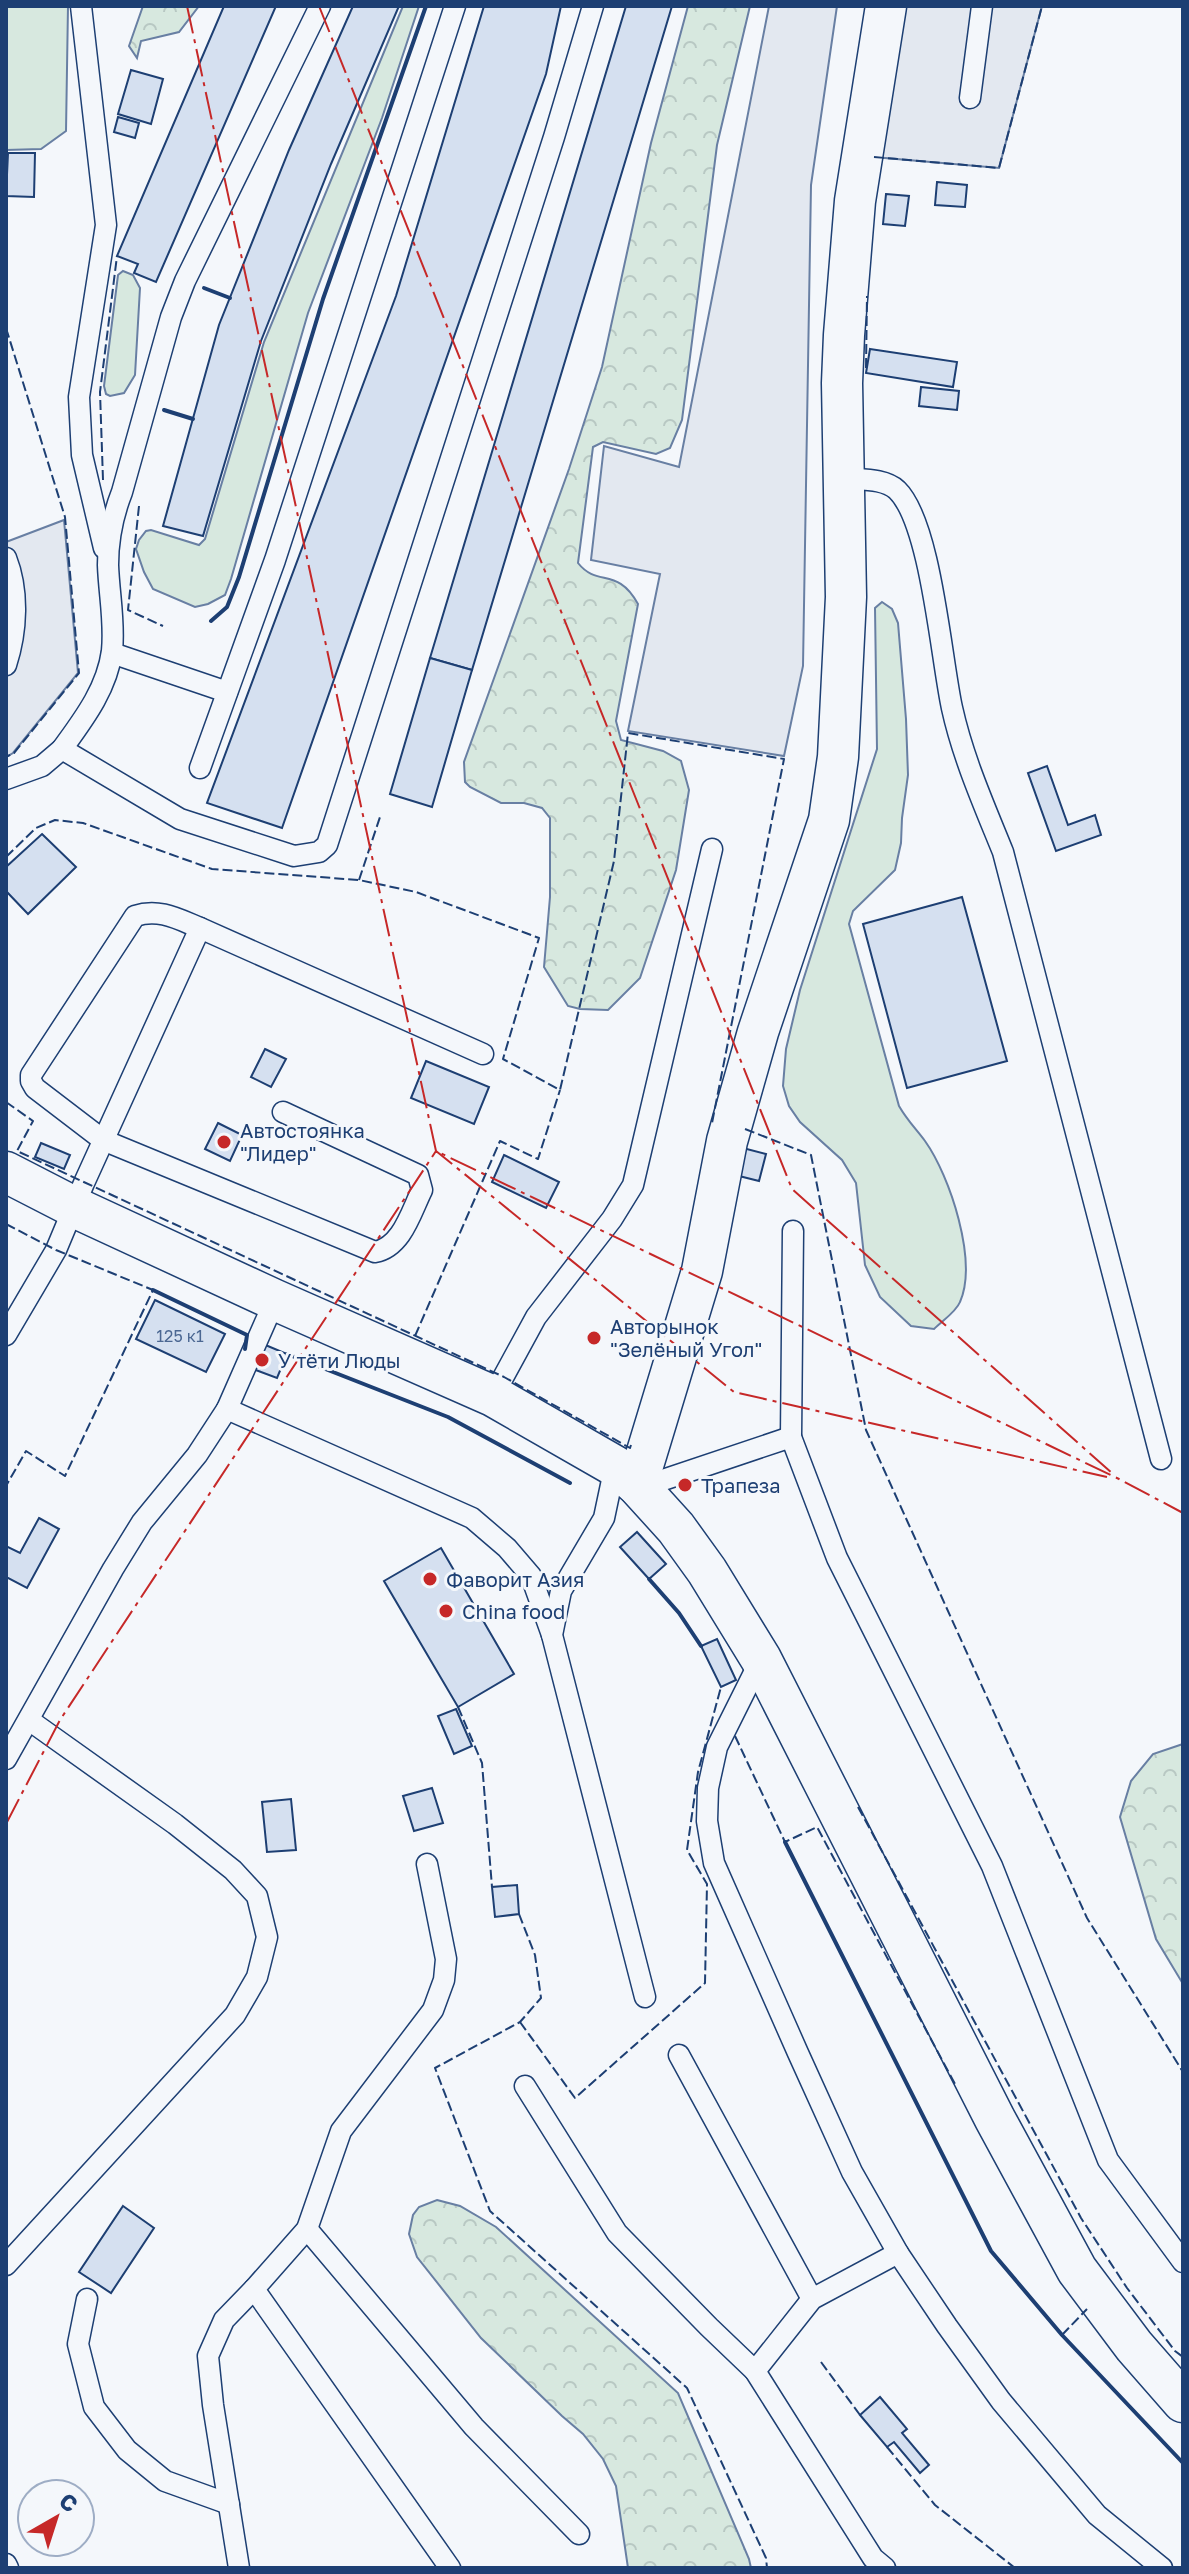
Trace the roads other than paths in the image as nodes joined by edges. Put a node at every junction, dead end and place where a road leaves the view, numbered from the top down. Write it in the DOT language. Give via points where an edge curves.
graph roads {
  1 [pos="81,6"];
  2 [pos="320,6"];
  3 [pos="455,6"];
  4 [pos="593,6"];
  5 [pos="886,6"];
  6 [pos="982,6"];
  7 [pos="970,98"];
  8 [pos="844,478"];
  9 [pos="6,558"];
  10 [pos="108,564"];
  11 [pos="112,653"];
  12 [pos="6,665"];
  13 [pos="227,692"];
  14 [pos="62,749"];
  15 [pos="200,768"];
  16 [pos="6,779"];
  17 [pos="712,849"];
  18 [pos="200,928"];
  19 [pos="483,1054"];
  20 [pos="283,1112"];
  21 [pos="103,1140"];
  22 [pos="6,1172"];
  23 [pos="74,1207"];
  24 [pos="793,1231"];
  25 [pos="275,1300"];
  26 [pos="6,1335"];
  27 [pos="493,1396"];
  28 [pos="227,1409"];
  29 [pos="791,1437"];
  30 [pos="1161,1459"];
  31 [pos="626,1476"];
  32 [pos="552,1635"];
  33 [pos="761,1659"];
  34 [pos="29,1720"];
  35 [pos="6,1759"];
  36 [pos="427,1864"];
  37 [pos="645,1997"];
  38 [pos="679,2055"];
  39 [pos="525,2086"];
  40 [pos="307,2229"];
  41 [pos="898,2253"];
  42 [pos="1183,2262"];
  43 [pos="6,2265"];
  44 [pos="254,2289"];
  45 [pos="87,2299"];
  46 [pos="812,2299"];
  47 [pos="755,2371"];
  48 [pos="1183,2402"];
  49 [pos="229,2504"];
  50 [pos="579,2534"];
  51 [pos="239,2568"];
  52 [pos="450,2568"];
  53 [pos="885,2568"];
  54 [pos="1162,2568"];
  1 -- 10 [label="lane" via="106,225 79,397 81,440"];
  2 -- 10 [label="lane" via="171,317 113,515"];
  3 -- 13 [label="lane"];
  4 -- 14 [label="lane" via="327,845 319,852 294,856 180,819"];
  5 -- 8 [label="street" via="855,201 844,335"];
  6 -- 7 [label="lane"];
  8 -- 30 [label="lane" via="895,488 927,561 952,709 1003,852"];
  8 -- 31 [label="street" via="846,597 838,757 829,820 727,1141 702,1271"];
  9 -- 12 [label="lane" via="15,625"];
  10 -- 11 [label="lane"];
  11 -- 13 [label="lane"];
  11 -- 14 [label="lane" via="96,701"];
  13 -- 15 [label="lane"];
  14 -- 16 [label="lane" via="42,766"];
  17 -- 27 [label="lane" via="633,1185 536,1317"];
  18 -- 19 [label="lane"];
  18 -- 21 [label="lane"];
  18 -- 21 [label="lane" via="160,913 135,916 31,1075 35,1088"];
  20 -- 21 [label="lane" via="418,1175 422,1190 397,1241 375,1252"];
  21 -- 23 [label="lane"];
  22 -- 23 [label="street"];
  23 -- 25 [label="street"];
  23 -- 26 [label="lane" via="56,1250"];
  24 -- 29 [label="lane"];
  25 -- 27 [label="street"];
  25 -- 28 [label="lane"];
  27 -- 31 [label="street"];
  28 -- 32 [label="lane" via="472,1518 531,1576"];
  28 -- 34 [label="lane" via="142,1522"];
  29 -- 31 [label="lane" via="654,1483"];
  29 -- 42 [label="lane" via="837,1558 992,1866 1108,2160"];
  31 -- 32 [label="lane" via="561,1591"];
  31 -- 33 [label="street" via="676,1528"];
  32 -- 37 [label="lane"];
  33 -- 41 [label="lane" via="717,1747 707,1821 714,1863 852,2172"];
  33 -- 48 [label="street" via="1077,2270"];
  34 -- 35 [label="lane"];
  34 -- 43 [label="lane" via="233,1870 257,1896 267,1937 257,1977 235,2015"];
  36 -- 40 [label="lane" via="446,1959 444,1980 433,2010 341,2131"];
  38 -- 46 [label="lane"];
  39 -- 47 [label="lane" via="617,2233"];
  40 -- 44 [label="lane"];
  40 -- 50 [label="lane" via="474,2427"];
  41 -- 46 [label="lane"];
  41 -- 54 [label="lane" via="1001,2401 1097,2515"];
  44 -- 49 [label="lane" via="224,2320 208,2356"];
  44 -- 52 [label="lane"];
  45 -- 49 [label="lane" via="78,2344 94,2407 127,2450 165,2481"];
  46 -- 47 [label="lane"];
  47 -- 53 [label="lane" via="873,2558"];
  49 -- 51 [label="lane"];
}
